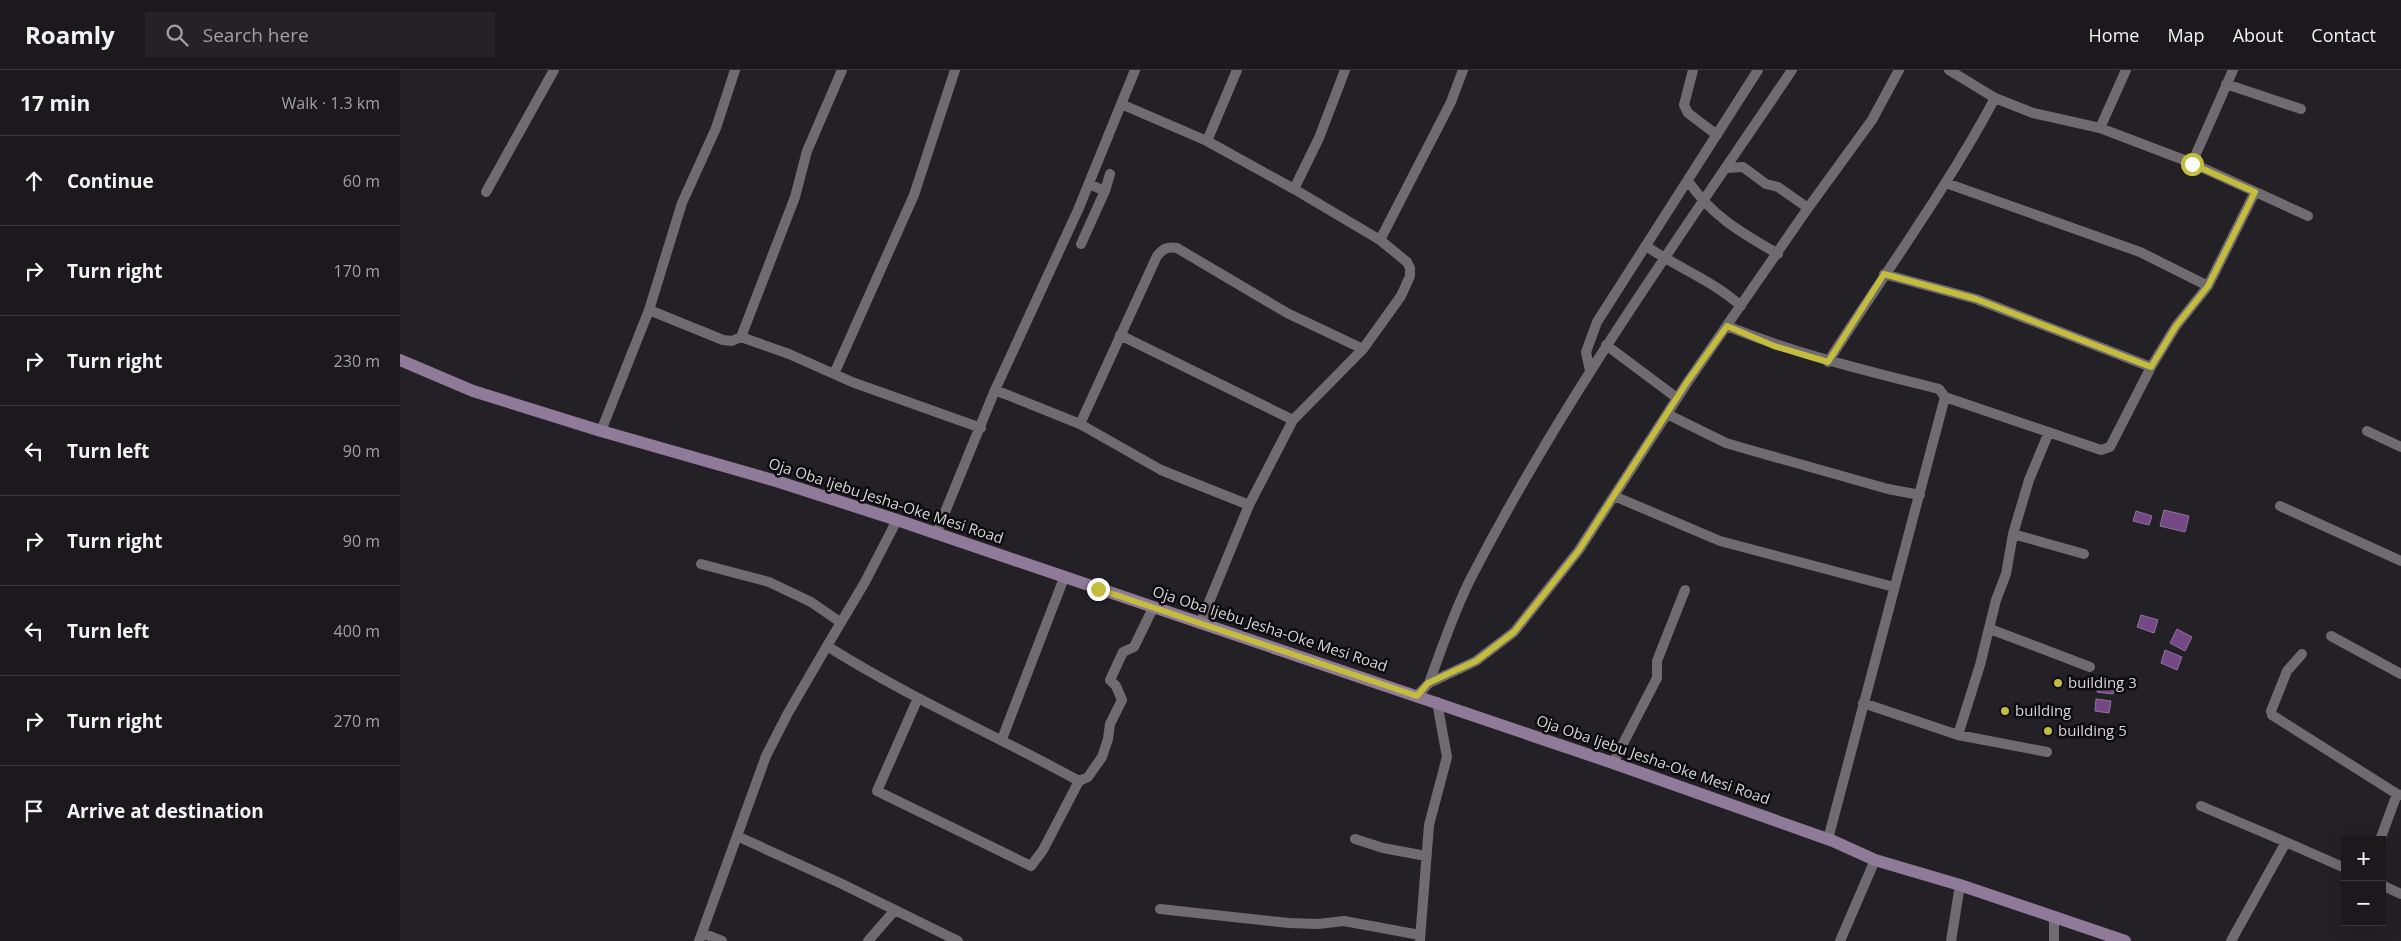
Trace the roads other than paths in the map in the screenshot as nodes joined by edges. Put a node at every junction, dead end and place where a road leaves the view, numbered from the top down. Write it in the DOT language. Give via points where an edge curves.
graph roads {
  1 [pos="554,70"];
  2 [pos="736,70"];
  3 [pos="842,70"];
  4 [pos="955,70"];
  5 [pos="1135,70"];
  6 [pos="1237,70"];
  7 [pos="1345,70"];
  8 [pos="1463,70"];
  9 [pos="1693,70"];
  10 [pos="1758,70"];
  11 [pos="1792,70"];
  12 [pos="1899,70"];
  13 [pos="1948,70"];
  14 [pos="2126,70"];
  15 [pos="2233,70"];
  16 [pos="2226,84"];
  17 [pos="1995,98"];
  18 [pos="1122,104"];
  19 [pos="2301,109"];
  20 [pos="2100,128"];
  21 [pos="1717,135"];
  22 [pos="1207,141"];
  23 [pos="2192,164"];
  24 [pos="1726,168"];
  25 [pos="1110,174"];
  26 [pos="1688,181"];
  27 [pos="1946,183"];
  28 [pos="1089,184"];
  29 [pos="1294,189"];
  30 [pos="1105,191"];
  31 [pos="486,192"];
  32 [pos="2255,192"];
  33 [pos="1703,202"];
  34 [pos="1808,208"];
  35 [pos="2308,216"];
  36 [pos="1380,240"];
  37 [pos="1081,244"];
  38 [pos="1646,246"];
  39 [pos="1778,254"];
  40 [pos="1664,259"];
  41 [pos="1884,274"];
  42 [pos="2208,286"];
  43 [pos="1741,306"];
  44 [pos="649,310"];
  45 [pos="1727,326"];
  46 [pos="1120,335"];
  47 [pos="740,337"];
  48 [pos="1606,345"];
  49 [pos="1363,349"];
  50 [pos="400,360"];
  51 [pos="1828,362"];
  52 [pos="2151,367"];
  53 [pos="1590,371"];
  54 [pos="834,374"];
  55 [pos="995,390"];
  56 [pos="1945,396"];
  57 [pos="1677,398"];
  58 [pos="1667,414"];
  59 [pos="1293,420"];
  60 [pos="1080,424"];
  61 [pos="981,428"];
  62 [pos="600,431"];
  63 [pos="2367,431"];
  64 [pos="2048,432"];
  65 [pos="2401,447"];
  66 [pos="1920,495"];
  67 [pos="1614,496"];
  68 [pos="1249,504"];
  69 [pos="2280,506"];
  70 [pos="897,520"];
  71 [pos="936,534"];
  72 [pos="2013,534"];
  73 [pos="2084,554"];
  74 [pos="2401,561"];
  75 [pos="701,564"];
  76 [pos="1064,578"];
  77 [pos="1894,587"];
  78 [pos="1686,590"];
  79 [pos="1154,608"];
  80 [pos="840,622"];
  81 [pos="1200,624"];
  82 [pos="1990,629"];
  83 [pos="2331,636"];
  84 [pos="827,646"];
  85 [pos="2302,654"];
  86 [pos="2090,667"];
  87 [pos="2401,674"];
  88 [pos="1428,683"];
  89 [pos="1417,696"];
  90 [pos="918,698"];
  91 [pos="1437,702"];
  92 [pos="1863,703"];
  93 [pos="1958,735"];
  94 [pos="1002,739"];
  95 [pos="2047,752"];
  96 [pos="1613,763"];
  97 [pos="1079,781"];
  98 [pos="2399,794"];
  99 [pos="2200,806"];
  100 [pos="737,836"];
  101 [pos="2382,836"];
  102 [pos="1355,839"];
  103 [pos="1828,839"];
  104 [pos="2286,842"];
  105 [pos="1426,856"];
  106 [pos="1875,860"];
  107 [pos="2341,866"];
  108 [pos="1960,885"];
  109 [pos="2386,887"];
  110 [pos="2401,894"];
  111 [pos="1160,909"];
  112 [pos="895,910"];
  113 [pos="2054,917"];
  114 [pos="701,937"];
  115 [pos="1420,938"];
  116 [pos="722,941"];
  117 [pos="868,941"];
  118 [pos="958,941"];
  119 [pos="1840,941"];
  120 [pos="1951,941"];
  121 [pos="2054,941"];
  122 [pos="2125,941"];
  123 [pos="2231,941"];
  1 -- 31 [label="street"];
  2 -- 44 [label="street" via="716,128 682,203"];
  3 -- 47 [label="street" via="807,152 795,197"];
  4 -- 54 [label="street" via="914,195"];
  5 -- 18 [label="street"];
  6 -- 22 [label="street"];
  7 -- 29 [label="street"];
  8 -- 36 [label="street" via="1451,102"];
  9 -- 21 [label="street" via="1684,105 1688,113"];
  10 -- 21 [label="street"];
  11 -- 24 [label="street"];
  12 -- 34 [label="street" via="1872,120"];
  13 -- 17 [label="street"];
  14 -- 20 [label="street"];
  15 -- 16 [label="street"];
  16 -- 19 [label="street"];
  16 -- 23 [label="street"];
  17 -- 20 [label="street" via="2033,113"];
  17 -- 27 [label="street"];
  18 -- 22 [label="street"];
  18 -- 28 [label="street"];
  20 -- 23 [label="street"];
  21 -- 26 [label="street"];
  22 -- 29 [label="street"];
  23 -- 32 [label="street"];
  24 -- 33 [label="street"];
  24 -- 34 [label="street" via="1743,167"];
  25 -- 30 [label="street"];
  26 -- 33 [label="street"];
  26 -- 38 [label="street"];
  27 -- 41 [label="street"];
  27 -- 42 [label="street" via="2140,252"];
  28 -- 30 [label="street"];
  28 -- 55 [label="street"];
  29 -- 36 [label="street"];
  30 -- 37 [label="street"];
  32 -- 35 [label="street"];
  32 -- 42 [label="street"];
  33 -- 39 [label="street" via="1734,228"];
  33 -- 40 [label="street"];
  34 -- 39 [label="street"];
  36 -- 49 [label="street" via="1407,262 1410,276 1401,296"];
  38 -- 40 [label="street"];
  38 -- 53 [label="street" via="1590,336 1586,352"];
  39 -- 43 [label="street"];
  40 -- 43 [label="street" via="1724,290"];
  40 -- 48 [label="street"];
  41 -- 51 [label="street"];
  41 -- 52 [label="street" via="1976,299"];
  42 -- 52 [label="street" via="2181,319"];
  43 -- 45 [label="street"];
  44 -- 47 [label="street" via="723,340 732,341"];
  44 -- 62 [label="street"];
  45 -- 51 [label="street" via="1774,346"];
  45 -- 57 [label="street"];
  46 -- 49 [label="street" via="1157,256 1170,246 1287,313"];
  46 -- 59 [label="street"];
  46 -- 60 [label="street"];
  47 -- 54 [label="street"];
  48 -- 53 [label="street"];
  48 -- 57 [label="street"];
  49 -- 59 [label="street"];
  50 -- 62 [label="main road, Oja Oba Ijebu Jesha-Oke Mesi Road" via="473,391"];
  51 -- 56 [label="street" via="1939,389"];
  52 -- 64 [label="street" via="2110,447 2101,450"];
  53 -- 88 [label="street" via="1470,579"];
  54 -- 61 [label="street"];
  55 -- 60 [label="street"];
  55 -- 61 [label="street"];
  56 -- 64 [label="street"];
  56 -- 66 [label="street"];
  57 -- 58 [label="street"];
  58 -- 66 [label="street" via="1743,448"];
  58 -- 67 [label="street"];
  59 -- 68 [label="street"];
  60 -- 68 [label="street" via="1161,470"];
  61 -- 71 [label="street"];
  62 -- 70 [label="main road, Oja Oba Ijebu Jesha-Oke Mesi Road" via="776,481"];
  63 -- 65 [label="street"];
  64 -- 72 [label="street"];
  66 -- 77 [label="street"];
  67 -- 77 [label="street" via="1720,541"];
  67 -- 88 [label="street" via="1579,550 1514,632 1476,661"];
  68 -- 81 [label="street"];
  69 -- 74 [label="street"];
  70 -- 71 [label="main road, Oja Oba Ijebu Jesha-Oke Mesi Road"];
  70 -- 80 [label="street"];
  71 -- 76 [label="main road, Oja Oba Ijebu Jesha-Oke Mesi Road"];
  72 -- 73 [label="street"];
  72 -- 82 [label="street" via="2006,574"];
  75 -- 80 [label="street" via="769,582 811,602"];
  76 -- 79 [label="main road, Oja Oba Ijebu Jesha-Oke Mesi Road"];
  76 -- 94 [label="street"];
  77 -- 92 [label="street"];
  78 -- 96 [label="street" via="1657,661 1657,678"];
  79 -- 81 [label="main road, Oja Oba Ijebu Jesha-Oke Mesi Road"];
  79 -- 97 [label="street" via="1134,648 1123,652 1110,680 1122,700 1110,724 1102,757 1088,777"];
  80 -- 84 [label="street"];
  81 -- 89 [label="main road, Oja Oba Ijebu Jesha-Oke Mesi Road"];
  82 -- 86 [label="street"];
  82 -- 93 [label="street"];
  83 -- 87 [label="street"];
  84 -- 90 [label="street"];
  84 -- 100 [label="street" via="766,756"];
  85 -- 98 [label="street" via="2287,671 2272,715"];
  88 -- 89 [label="street"];
  89 -- 91 [label="main road, Oja Oba Ijebu Jesha-Oke Mesi Road"];
  90 -- 94 [label="street"];
  90 -- 97 [label="street" via="878,791 886,796 1031,866 1043,850"];
  91 -- 96 [label="main road, Oja Oba Ijebu Jesha-Oke Mesi Road"];
  91 -- 105 [label="street" via="1447,757 1431,812"];
  92 -- 93 [label="street"];
  92 -- 103 [label="street"];
  93 -- 95 [label="street"];
  94 -- 97 [label="street"];
  96 -- 103 [label="main road, Oja Oba Ijebu Jesha-Oke Mesi Road"];
  98 -- 101 [label="street"];
  99 -- 104 [label="street"];
  100 -- 112 [label="street"];
  100 -- 114 [label="street"];
  102 -- 105 [label="street"];
  103 -- 106 [label="main road, Oja Oba Ijebu Jesha-Oke Mesi Road"];
  104 -- 107 [label="street"];
  104 -- 123 [label="street"];
  105 -- 115 [label="street"];
  106 -- 108 [label="main road, Oja Oba Ijebu Jesha-Oke Mesi Road"];
  106 -- 119 [label="street"];
  108 -- 113 [label="main road, Oja Oba Ijebu Jesha-Oke Mesi Road"];
  108 -- 120 [label="street"];
  109 -- 110 [label="street"];
  111 -- 115 [label="street" via="1289,923 1344,921"];
  112 -- 117 [label="street"];
  112 -- 118 [label="street"];
  113 -- 121 [label="street"];
  113 -- 122 [label="main road, Oja Oba Ijebu Jesha-Oke Mesi Road"];
  114 -- 116 [label="street"];
}
